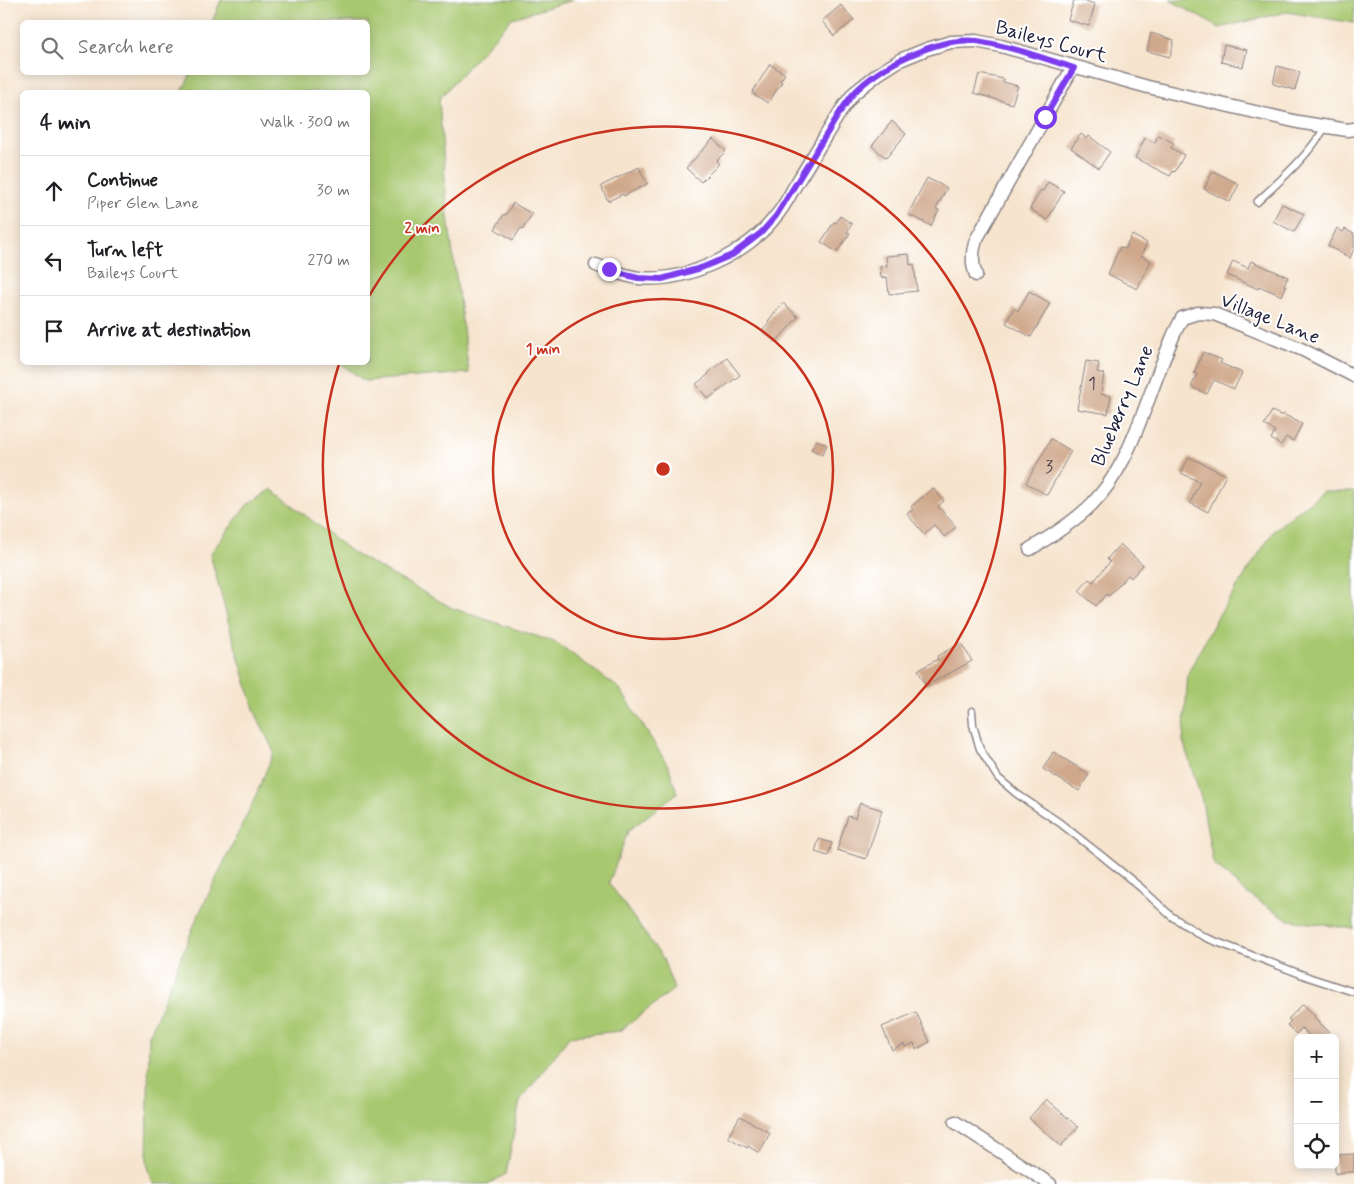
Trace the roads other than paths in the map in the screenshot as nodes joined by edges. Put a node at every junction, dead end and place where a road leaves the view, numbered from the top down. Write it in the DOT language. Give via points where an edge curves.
graph roads {
  1 [pos="1074,68"];
  2 [pos="1326,126"];
  3 [pos="1354,129"];
  4 [pos="1257,202"];
  5 [pos="596,264"];
  6 [pos="976,275"];
  7 [pos="1198,313"];
  8 [pos="1354,376"];
  9 [pos="1030,549"];
  10 [pos="972,711"];
  11 [pos="1354,992"];
  12 [pos="954,1122"];
  13 [pos="1050,1184"];
  1 -- 2 [label="street, Baileys Court" via="1148,88"];
  1 -- 5 [label="street, Baileys Court" via="976,41 951,42 900,60 854,94 776,216 761,233 732,255 662,279 638,278"];
  1 -- 6 [label="street" via="980,234 972,255"];
  2 -- 3 [label="street, Baileys Court"];
  2 -- 4 [label="lane" via="1301,160"];
  7 -- 8 [label="street, Village Lane" via="1214,314 1301,349"];
  7 -- 9 [label="street, Blueberry Lane" via="1182,318 1134,439 1109,484 1071,522"];
  10 -- 11 [label="lane" via="980,750 998,778 1102,856 1170,916 1204,937"];
  12 -- 13 [label="street"];
}
